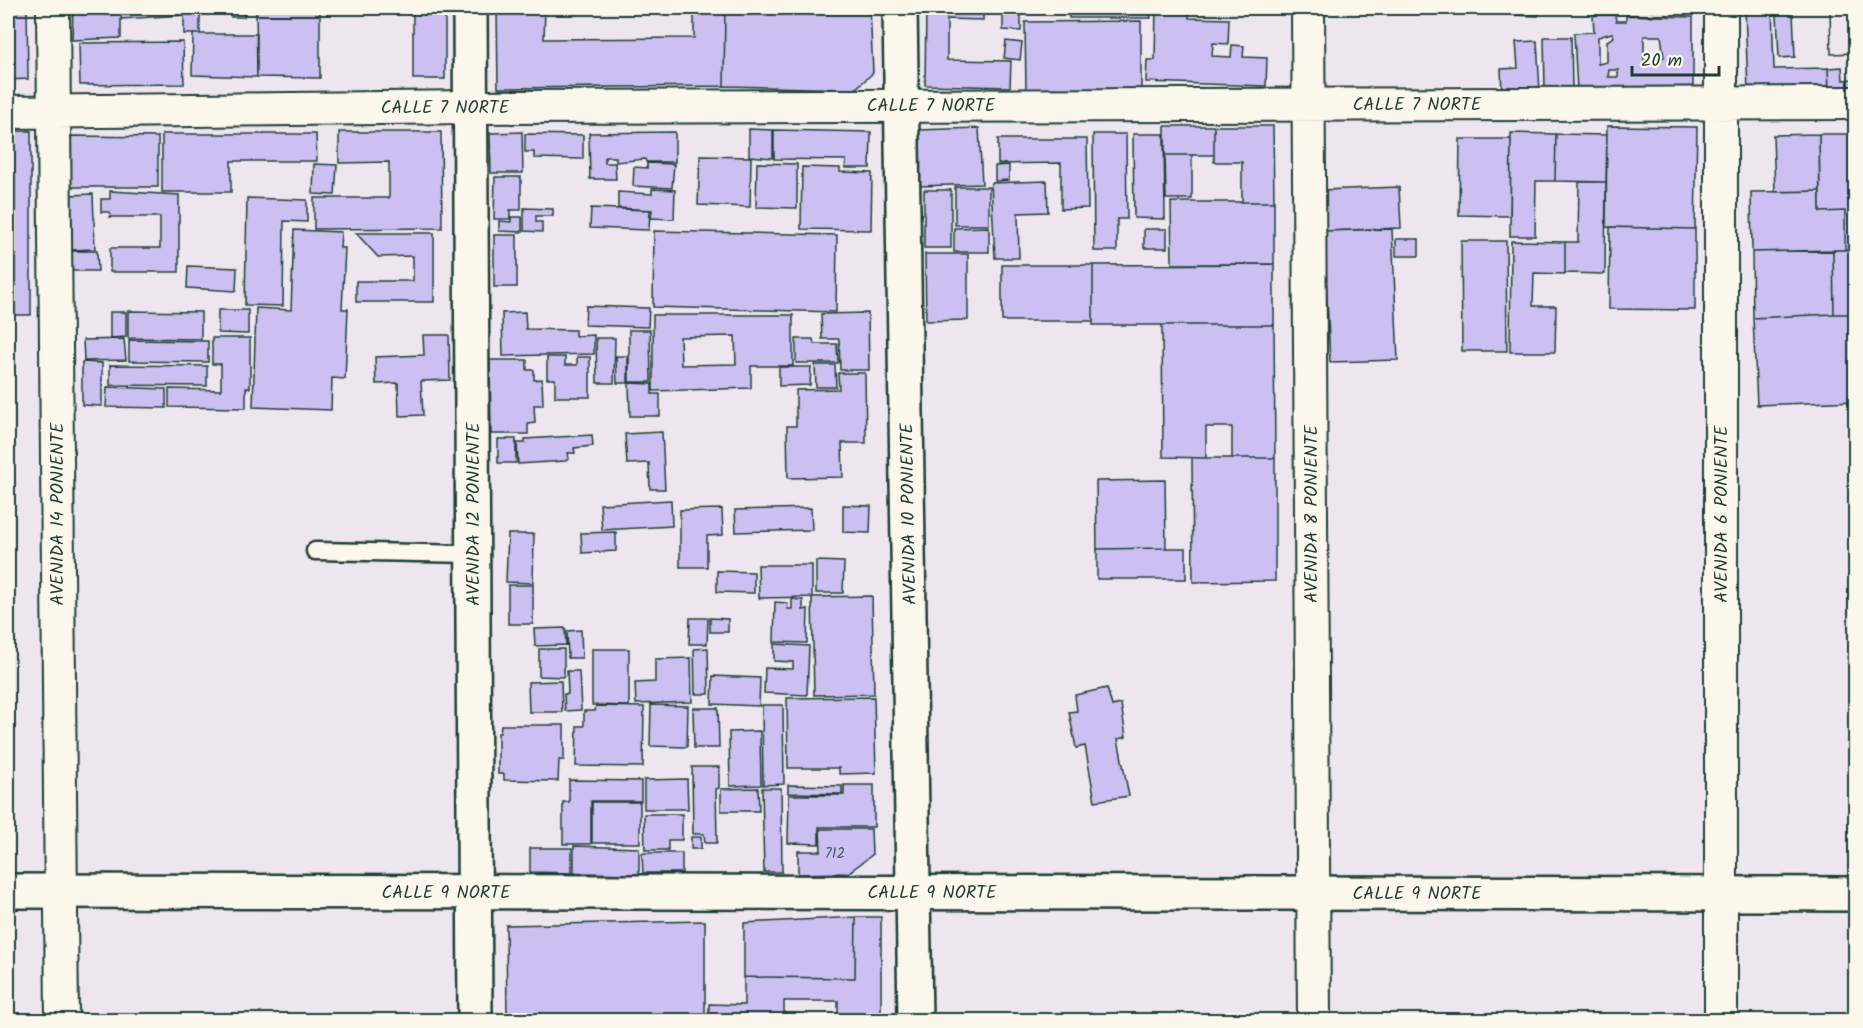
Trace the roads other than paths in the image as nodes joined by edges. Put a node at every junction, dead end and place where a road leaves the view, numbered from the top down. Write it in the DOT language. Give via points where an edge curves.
graph roads {
  1 [pos="53,8"];
  2 [pos="470,8"];
  3 [pos="900,8"];
  4 [pos="1308,8"];
  5 [pos="1721,8"];
  6 [pos="1721,103"];
  7 [pos="1856,103"];
  8 [pos="1309,104"];
  9 [pos="902,106"];
  10 [pos="471,107"];
  11 [pos="54,110"];
  12 [pos="8,112"];
  13 [pos="315,551"];
  14 [pos="473,554"];
  15 [pos="8,891"];
  16 [pos="59,891"];
  17 [pos="475,892"];
  18 [pos="913,892"];
  19 [pos="1313,893"];
  20 [pos="1721,894"];
  21 [pos="1856,894"];
  22 [pos="62,1020"];
  23 [pos="475,1020"];
  24 [pos="915,1020"];
  25 [pos="1314,1020"];
  26 [pos="1721,1020"];
  1 -- 11 [label="street, AVENIDA 14 PONIENTE"];
  2 -- 10 [label="main road, AVENIDA 12 PONIENTE"];
  3 -- 9 [label="main road, AVENIDA 10 PONIENTE"];
  4 -- 8 [label="street, AVENIDA 8 PONIENTE"];
  5 -- 6 [label="street, AVENIDA 6 PONIENTE"];
  6 -- 7 [label="street, CALLE 7 NORTE"];
  6 -- 8 [label="street, CALLE 7 NORTE"];
  6 -- 20 [label="street, AVENIDA 6 PONIENTE"];
  8 -- 9 [label="street, CALLE 7 NORTE"];
  8 -- 19 [label="street, AVENIDA 8 PONIENTE"];
  9 -- 10 [label="street, CALLE 7 NORTE"];
  9 -- 18 [label="main road, AVENIDA 10 PONIENTE"];
  10 -- 11 [label="street, CALLE 7 NORTE"];
  10 -- 14 [label="main road, AVENIDA 12 PONIENTE"];
  11 -- 12 [label="street, CALLE 7 NORTE"];
  11 -- 16 [label="street, AVENIDA 14 PONIENTE"];
  13 -- 14 [label="lane"];
  14 -- 17 [label="main road, AVENIDA 12 PONIENTE"];
  15 -- 16 [label="main road, CALLE 9 NORTE"];
  16 -- 17 [label="main road, CALLE 9 NORTE"];
  16 -- 22 [label="street, AVENIDA 14 PONIENTE"];
  17 -- 18 [label="main road, CALLE 9 NORTE"];
  17 -- 23 [label="main road, AVENIDA 12 PONIENTE"];
  18 -- 19 [label="main road, CALLE 9 NORTE"];
  18 -- 24 [label="main road, AVENIDA 10 PONIENTE"];
  19 -- 20 [label="main road, CALLE 9 NORTE"];
  19 -- 25 [label="street, AVENIDA 8 PONIENTE"];
  20 -- 21 [label="main road, CALLE 9 NORTE"];
  20 -- 26 [label="street, AVENIDA 6 PONIENTE"];
}
